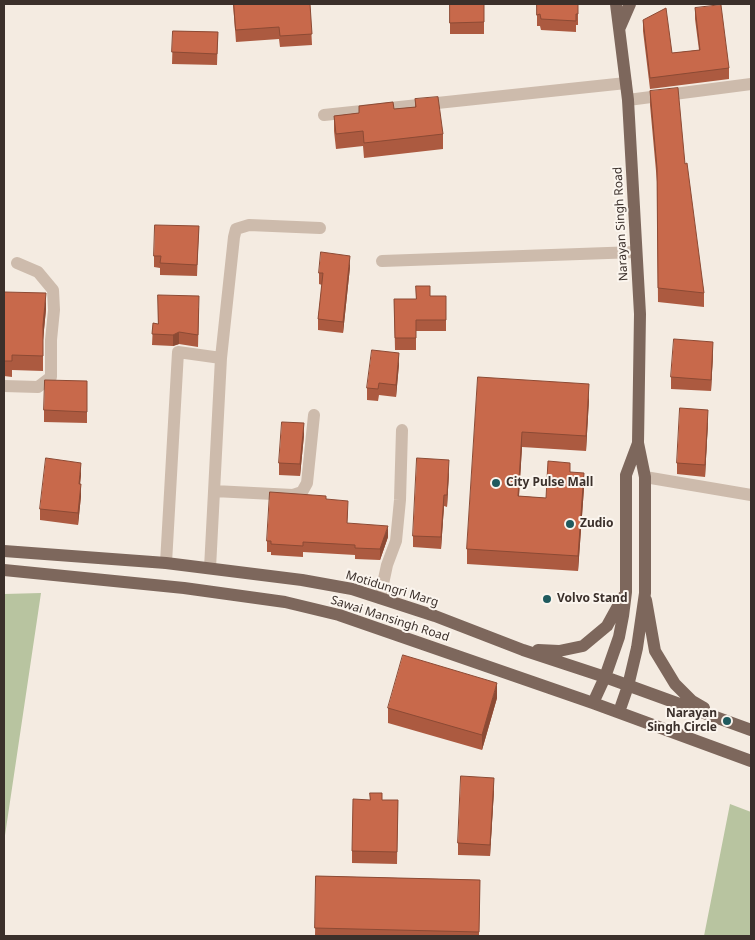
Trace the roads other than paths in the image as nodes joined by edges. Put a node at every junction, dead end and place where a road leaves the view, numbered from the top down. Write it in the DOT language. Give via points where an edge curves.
graph roads {
  1 [pos="616,4"];
  2 [pos="630,4"];
  3 [pos="619,28"];
  4 [pos="626,83"];
  5 [pos="751,84"];
  6 [pos="628,100"];
  7 [pos="324,114"];
  8 [pos="320,228"];
  9 [pos="636,252"];
  10 [pos="382,262"];
  11 [pos="17,263"];
  12 [pos="221,358"];
  13 [pos="4,386"];
  14 [pos="314,415"];
  15 [pos="402,430"];
  16 [pos="638,443"];
  17 [pos="645,477"];
  18 [pos="214,491"];
  19 [pos="751,495"];
  20 [pos="4,551"];
  21 [pos="166,563"];
  22 [pos="210,568"];
  23 [pos="4,570"];
  24 [pos="626,592"];
  25 [pos="645,593"];
  26 [pos="380,598"];
  27 [pos="523,650"];
  28 [pos="605,677"];
  29 [pos="628,686"];
  30 [pos="593,702"];
  31 [pos="619,712"];
  32 [pos="727,721"];
  33 [pos="751,730"];
  34 [pos="751,761"];
  1 -- 3 [label="main road, Narayan Singh Road"];
  2 -- 3 [label="main road"];
  3 -- 4 [label="main road, Narayan Singh Road"];
  4 -- 6 [label="main road, Narayan Singh Road"];
  4 -- 7 [label="street"];
  5 -- 6 [label="street"];
  6 -- 9 [label="main road, Narayan Singh Road"];
  8 -- 12 [label="street" via="249,225 236,229"];
  9 -- 10 [label="street"];
  9 -- 16 [label="main road, Narayan Singh Road" via="640,314"];
  11 -- 13 [label="street" via="38,272 53,290 51,377 38,387"];
  12 -- 18 [label="street"];
  12 -- 21 [label="street" via="178,352"];
  14 -- 18 [label="street" via="307,483 302,492 293,496"];
  15 -- 26 [label="street" via="396,541"];
  16 -- 17 [label="main road"];
  16 -- 24 [label="main road" via="626,475"];
  17 -- 19 [label="street"];
  17 -- 25 [label="main road"];
  18 -- 22 [label="street"];
  20 -- 21 [label="main road, Motidungri Marg"];
  21 -- 22 [label="main road, Motidungri Marg"];
  22 -- 26 [label="main road, Motidungri Marg" via="302,580"];
  23 -- 30 [label="main road, Sawai Mansingh Road" via="285,602 339,615"];
  24 -- 27 [label="main road" via="607,626 583,646 559,651"];
  24 -- 28 [label="main road" via="620,636"];
  25 -- 29 [label="main road"];
  25 -- 32 [label="main road" via="656,651 676,684 692,701"];
  26 -- 27 [label="main road, Motidungri Marg"];
  27 -- 28 [label="main road, Motidungri Marg"];
  28 -- 29 [label="main road, Motidungri Marg"];
  28 -- 30 [label="main road"];
  29 -- 31 [label="main road"];
  29 -- 32 [label="main road, Motidungri Marg"];
  30 -- 31 [label="main road, Sawai Mansingh Road"];
  31 -- 34 [label="main road, Sawai Mansingh Road"];
  32 -- 33 [label="main road"];
}
